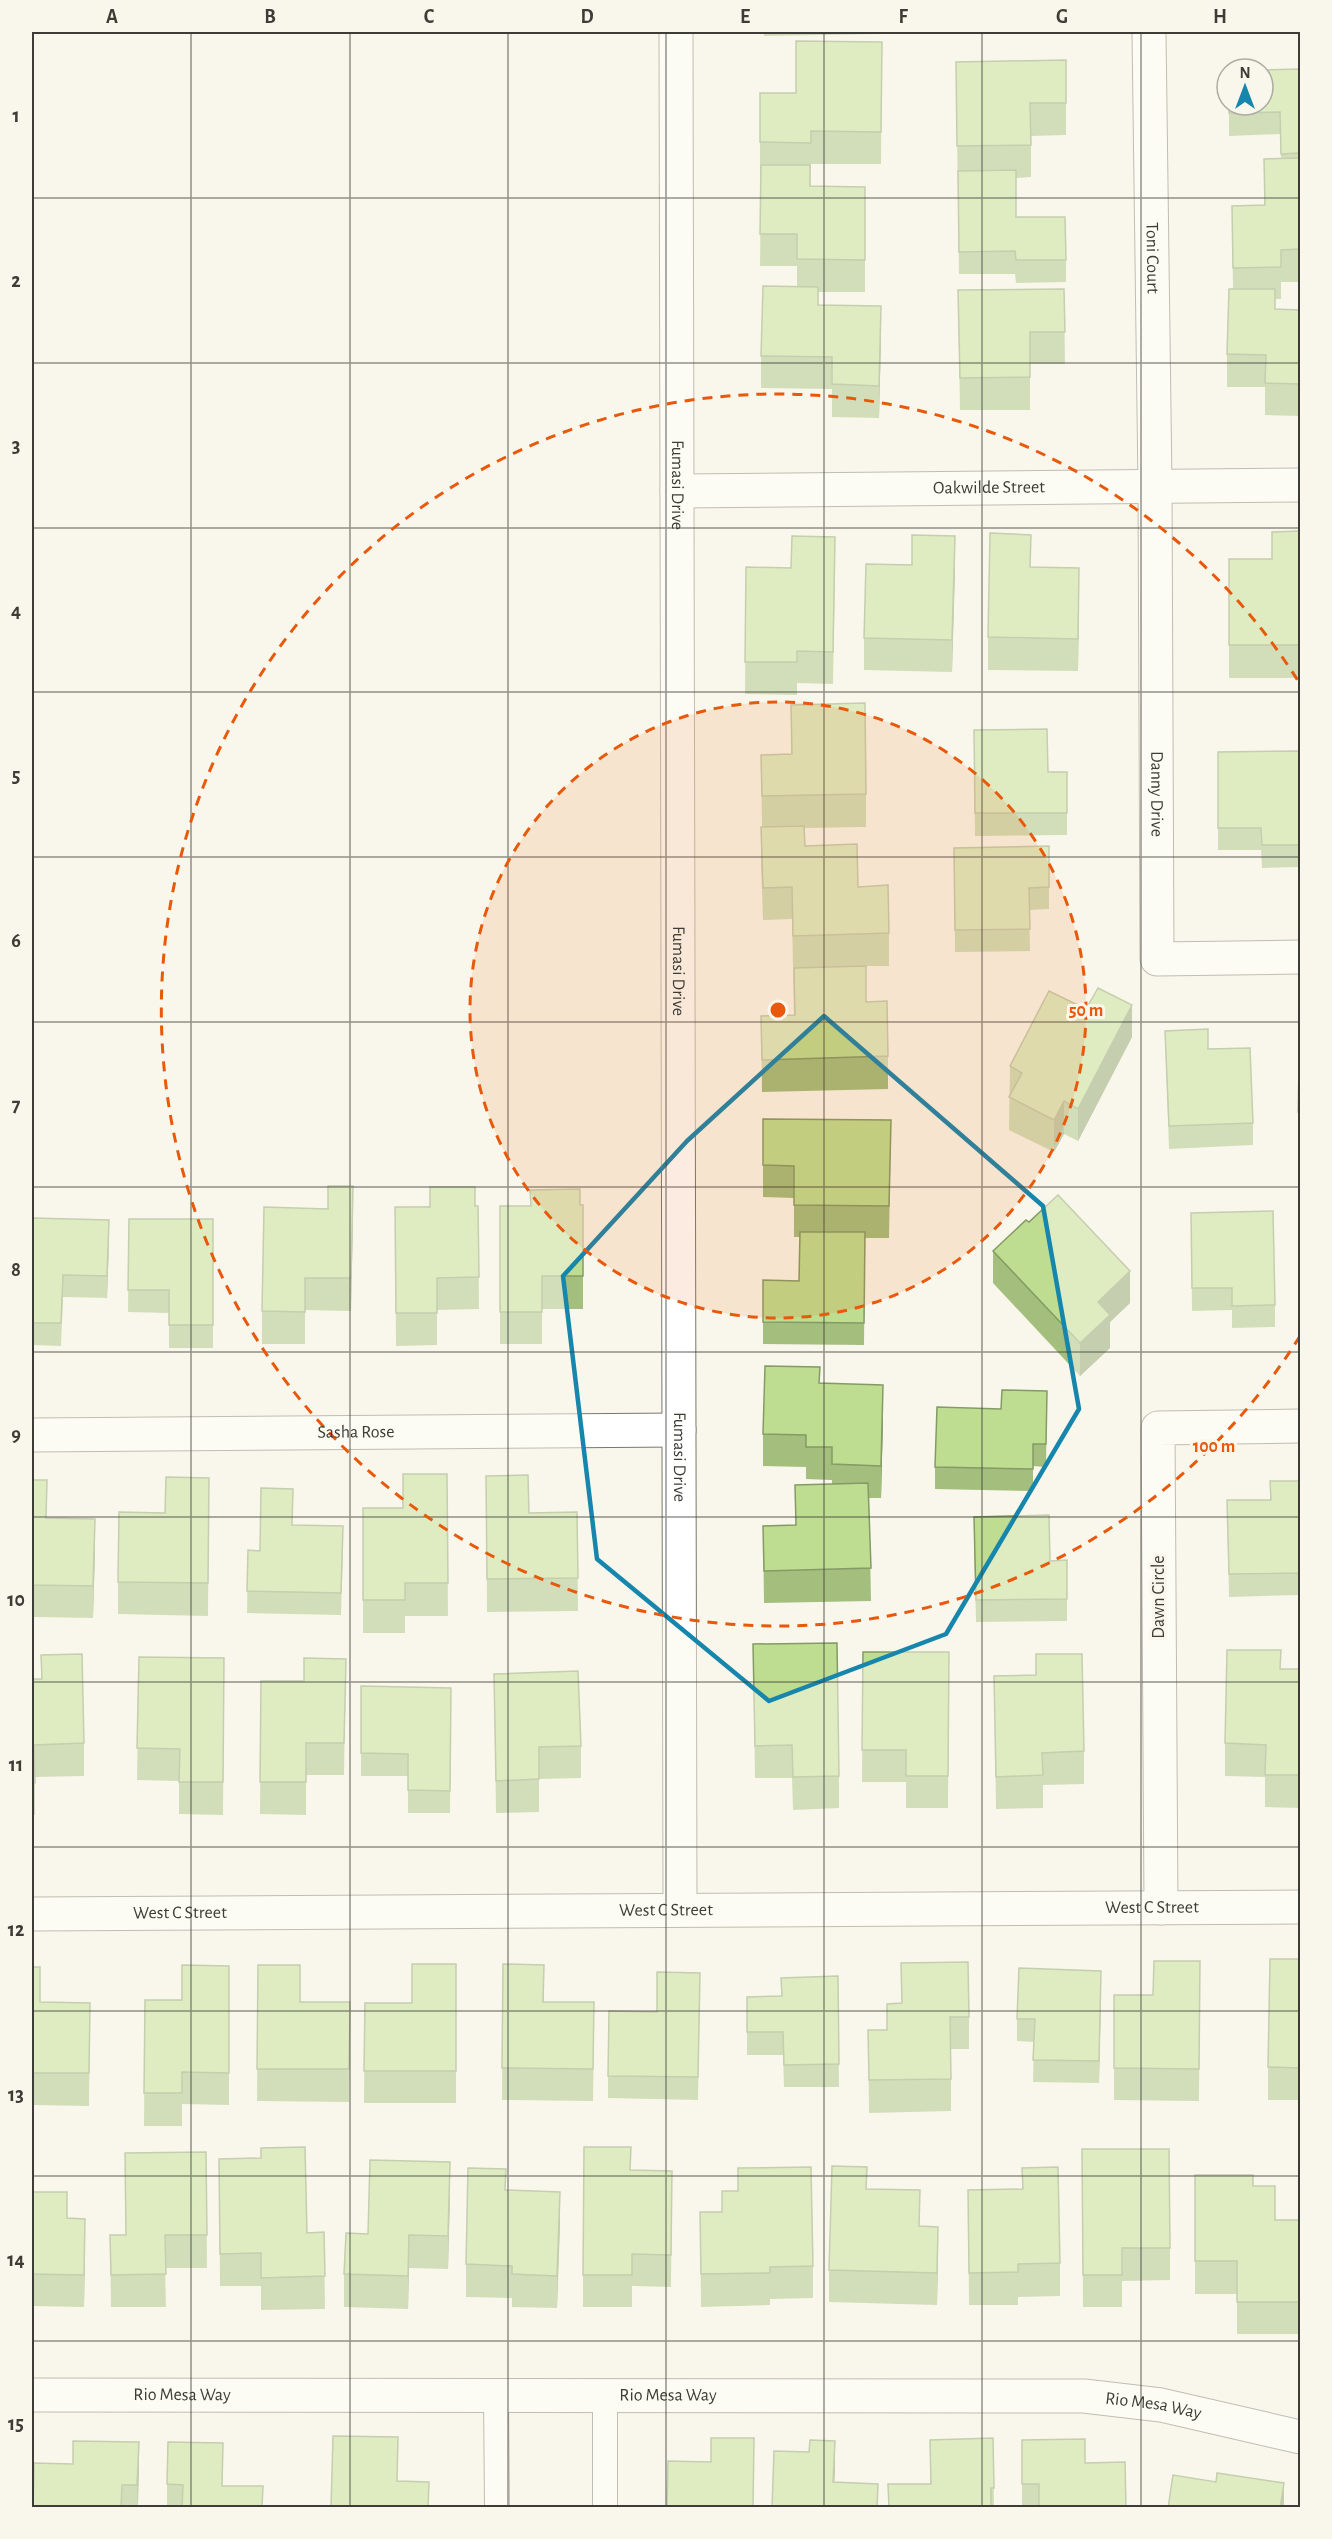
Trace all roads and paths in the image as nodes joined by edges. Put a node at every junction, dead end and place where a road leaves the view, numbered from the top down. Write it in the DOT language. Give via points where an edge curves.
graph roads {
  1 [pos="676,32"];
  2 [pos="1149,32"];
  3 [pos="1300,485"];
  4 [pos="1155,486"];
  5 [pos="676,491"];
  6 [pos="1300,957"];
  7 [pos="1300,1426"];
  8 [pos="679,1430"];
  9 [pos="32,1435"];
  10 [pos="1300,1907"];
  11 [pos="1161,1908"];
  12 [pos="680,1910"];
  13 [pos="32,1914"];
  14 [pos="496,2395"];
  15 [pos="605,2395"];
  16 [pos="32,2396"];
  17 [pos="1300,2437"];
  18 [pos="496,2508"];
  19 [pos="605,2508"];
  1 -- 5 [label="street, Fumasi Drive"];
  2 -- 4 [label="street, Toni Court"];
  3 -- 4 [label="street, Oakwilde Street"];
  4 -- 5 [label="street, Oakwilde Street"];
  4 -- 6 [label="street, Danny Drive" via="1157,959"];
  5 -- 8 [label="street, Fumasi Drive"];
  7 -- 11 [label="street, Dawn Circle" via="1158,1428"];
  8 -- 9 [label="street, Sasha Rose"];
  8 -- 12 [label="street, Fumasi Drive"];
  10 -- 11 [label="street, West C Street"];
  11 -- 12 [label="street, West C Street"];
  12 -- 13 [label="street, West C Street"];
  14 -- 15 [label="street, Rio Mesa Way"];
  14 -- 16 [label="street, Rio Mesa Way"];
  14 -- 18 [label="lane"];
  15 -- 17 [label="street, Rio Mesa Way" via="1084,2396 1161,2404"];
  15 -- 19 [label="lane"];
}
